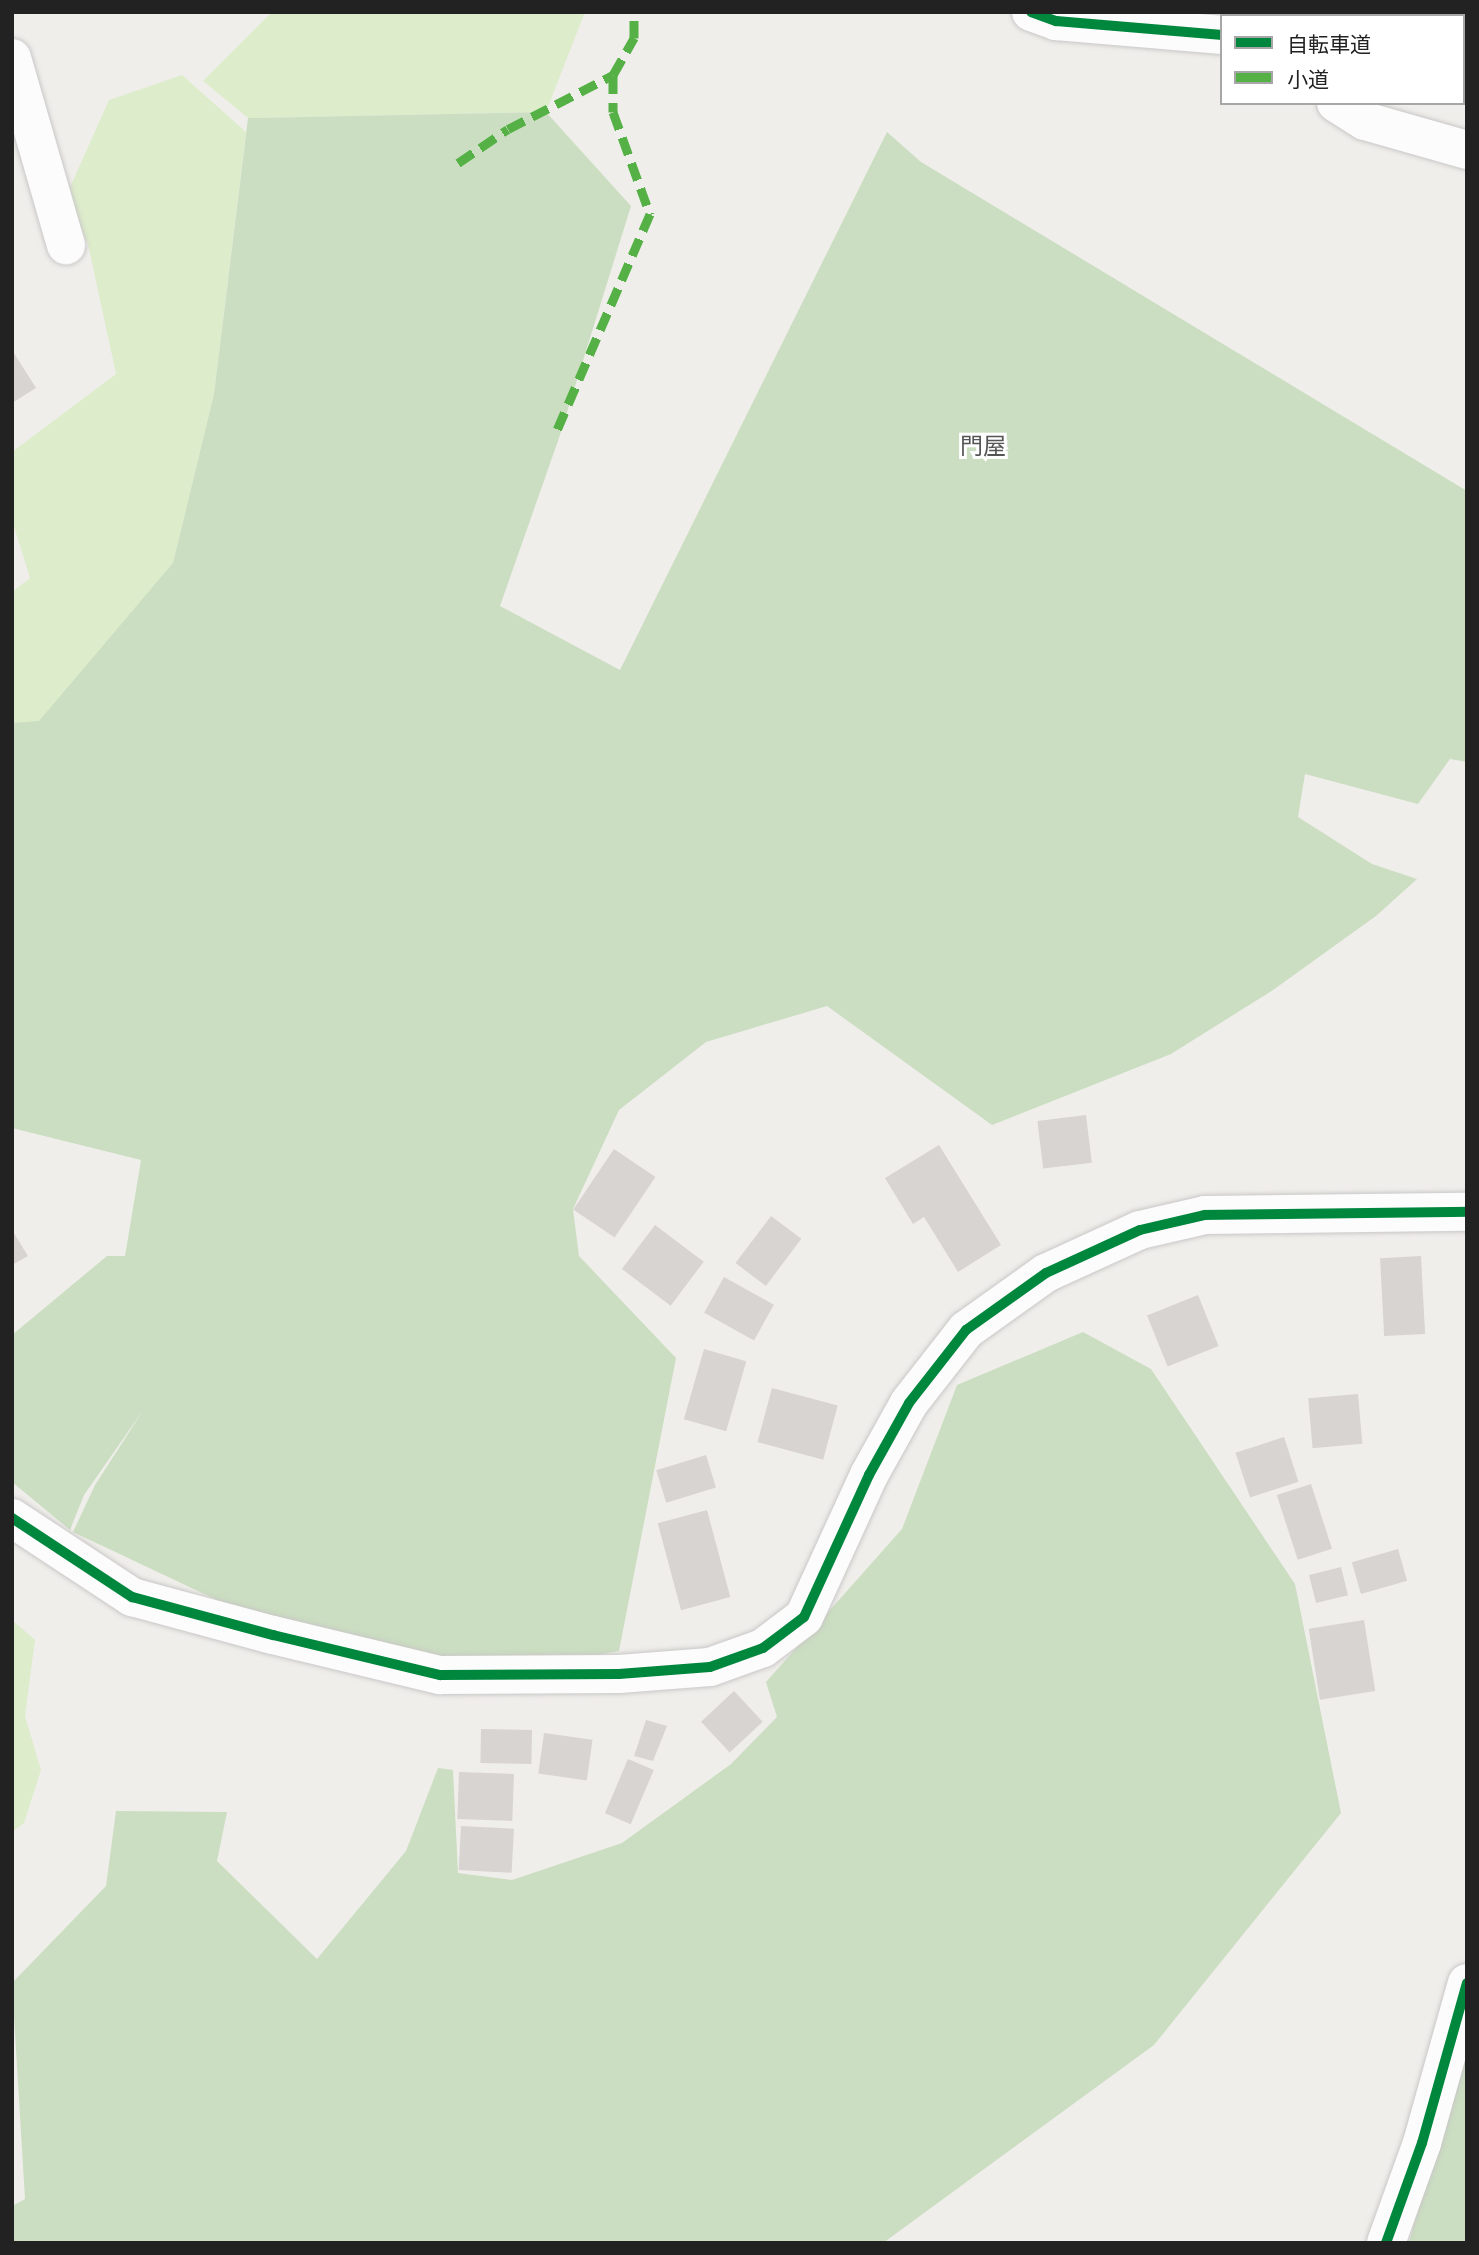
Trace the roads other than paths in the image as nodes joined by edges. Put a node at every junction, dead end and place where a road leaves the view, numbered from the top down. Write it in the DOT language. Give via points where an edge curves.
graph roads {
  1 [pos="1031,12"];
  2 [pos="1086,17"];
  3 [pos="1220,35"];
  4 [pos="12,58"];
  5 [pos="1339,105"];
  6 [pos="1467,150"];
  7 [pos="66,245"];
  8 [pos="1467,1212"];
  9 [pos="12,1518"];
  10 [pos="1467,1983"];
  11 [pos="1386,2243"];
  1 -- 2 [label="street" via="1056,21"];
  2 -- 3 [label="street"];
  4 -- 7 [label="street"];
  5 -- 6 [label="street" via="1365,121"];
  8 -- 9 [label="street" via="1205,1215 1140,1230 1046,1273 966,1330 909,1403 869,1475 804,1618 763,1648 710,1667 619,1674 440,1675 132,1597"];
  10 -- 11 [label="street" via="1422,2143"];
}
